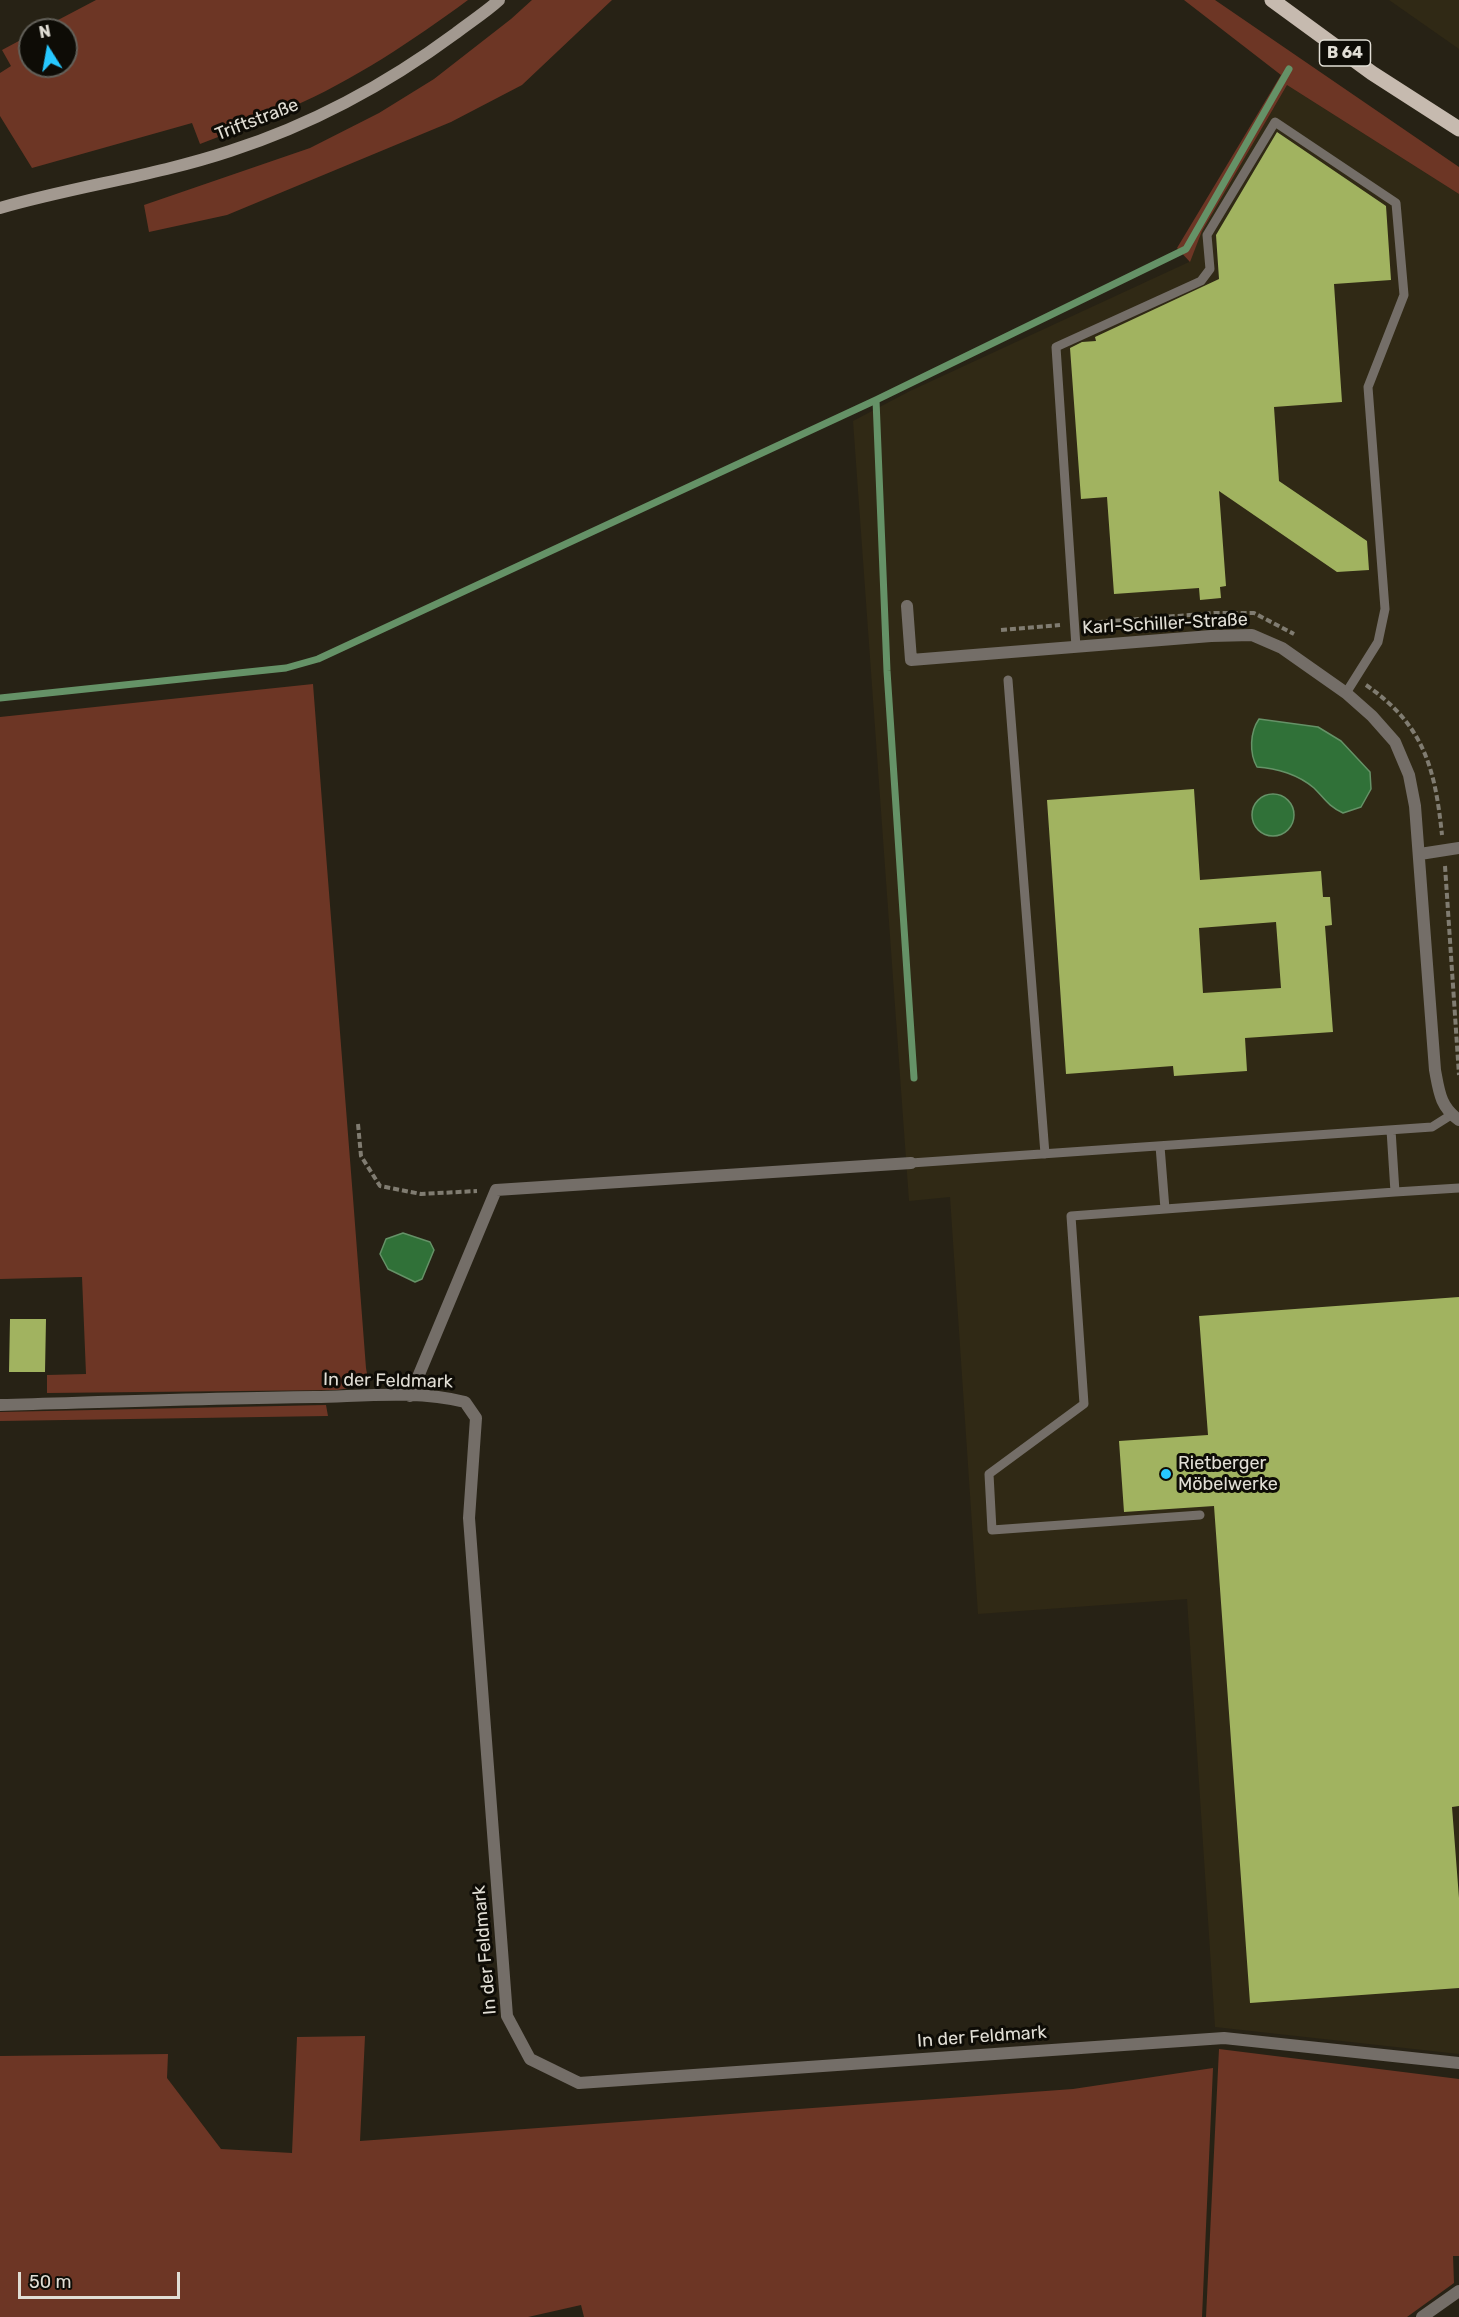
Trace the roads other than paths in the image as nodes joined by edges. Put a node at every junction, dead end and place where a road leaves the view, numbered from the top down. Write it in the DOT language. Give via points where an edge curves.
graph roads {
  1 [pos="499,0"];
  2 [pos="1272,0"];
  3 [pos="1459,129"];
  4 [pos="0,208"];
  5 [pos="907,606"];
  6 [pos="1076,647"];
  7 [pos="1008,681"];
  8 [pos="1346,693"];
  9 [pos="1459,848"];
  10 [pos="1420,854"];
  11 [pos="1455,1118"];
  12 [pos="1391,1130"];
  13 [pos="1160,1146"];
  14 [pos="1045,1154"];
  15 [pos="911,1163"];
  16 [pos="1459,1188"];
  17 [pos="1395,1192"];
  18 [pos="1165,1209"];
  19 [pos="410,1396"];
  20 [pos="0,1405"];
  21 [pos="1200,1515"];
  22 [pos="1459,2063"];
  23 [pos="1459,2290"];
  24 [pos="1422,2317"];
  1 -- 4 [label="street, Triftstraße" via="420,59 366,92 298,125 186,164"];
  2 -- 3 [label="main road, B 64" via="1372,73"];
  5 -- 6 [label="street, Karl-Schiller-Straße" via="911,660"];
  6 -- 8 [label="street, Karl-Schiller-Straße" via="1252,635 1282,648"];
  6 -- 8 [label="lane" via="1056,347 1201,281 1210,269 1207,235 1275,122 1396,203 1404,295 1368,387 1386,609 1378,642"];
  7 -- 14 [label="lane"];
  8 -- 10 [label="street, Karl-Schiller-Straße" via="1395,742 1409,775"];
  9 -- 10 [label="street"];
  10 -- 11 [label="street, Karl-Schiller-Straße" via="1435,1070 1440,1100"];
  11 -- 12 [label="lane" via="1432,1127"];
  12 -- 13 [label="lane"];
  12 -- 17 [label="lane"];
  13 -- 14 [label="lane"];
  13 -- 18 [label="lane"];
  14 -- 15 [label="lane"];
  15 -- 19 [label="street" via="496,1190"];
  16 -- 17 [label="lane"];
  17 -- 18 [label="lane"];
  18 -- 21 [label="lane" via="1071,1216 1084,1404 989,1474 992,1530"];
  19 -- 20 [label="street, In der Feldmark"];
  19 -- 22 [label="street, In der Feldmark" via="444,1396 465,1402 476,1418 468,1518 507,2016 530,2059 579,2083 1224,2038"];
  23 -- 24 [label="street"];
}
